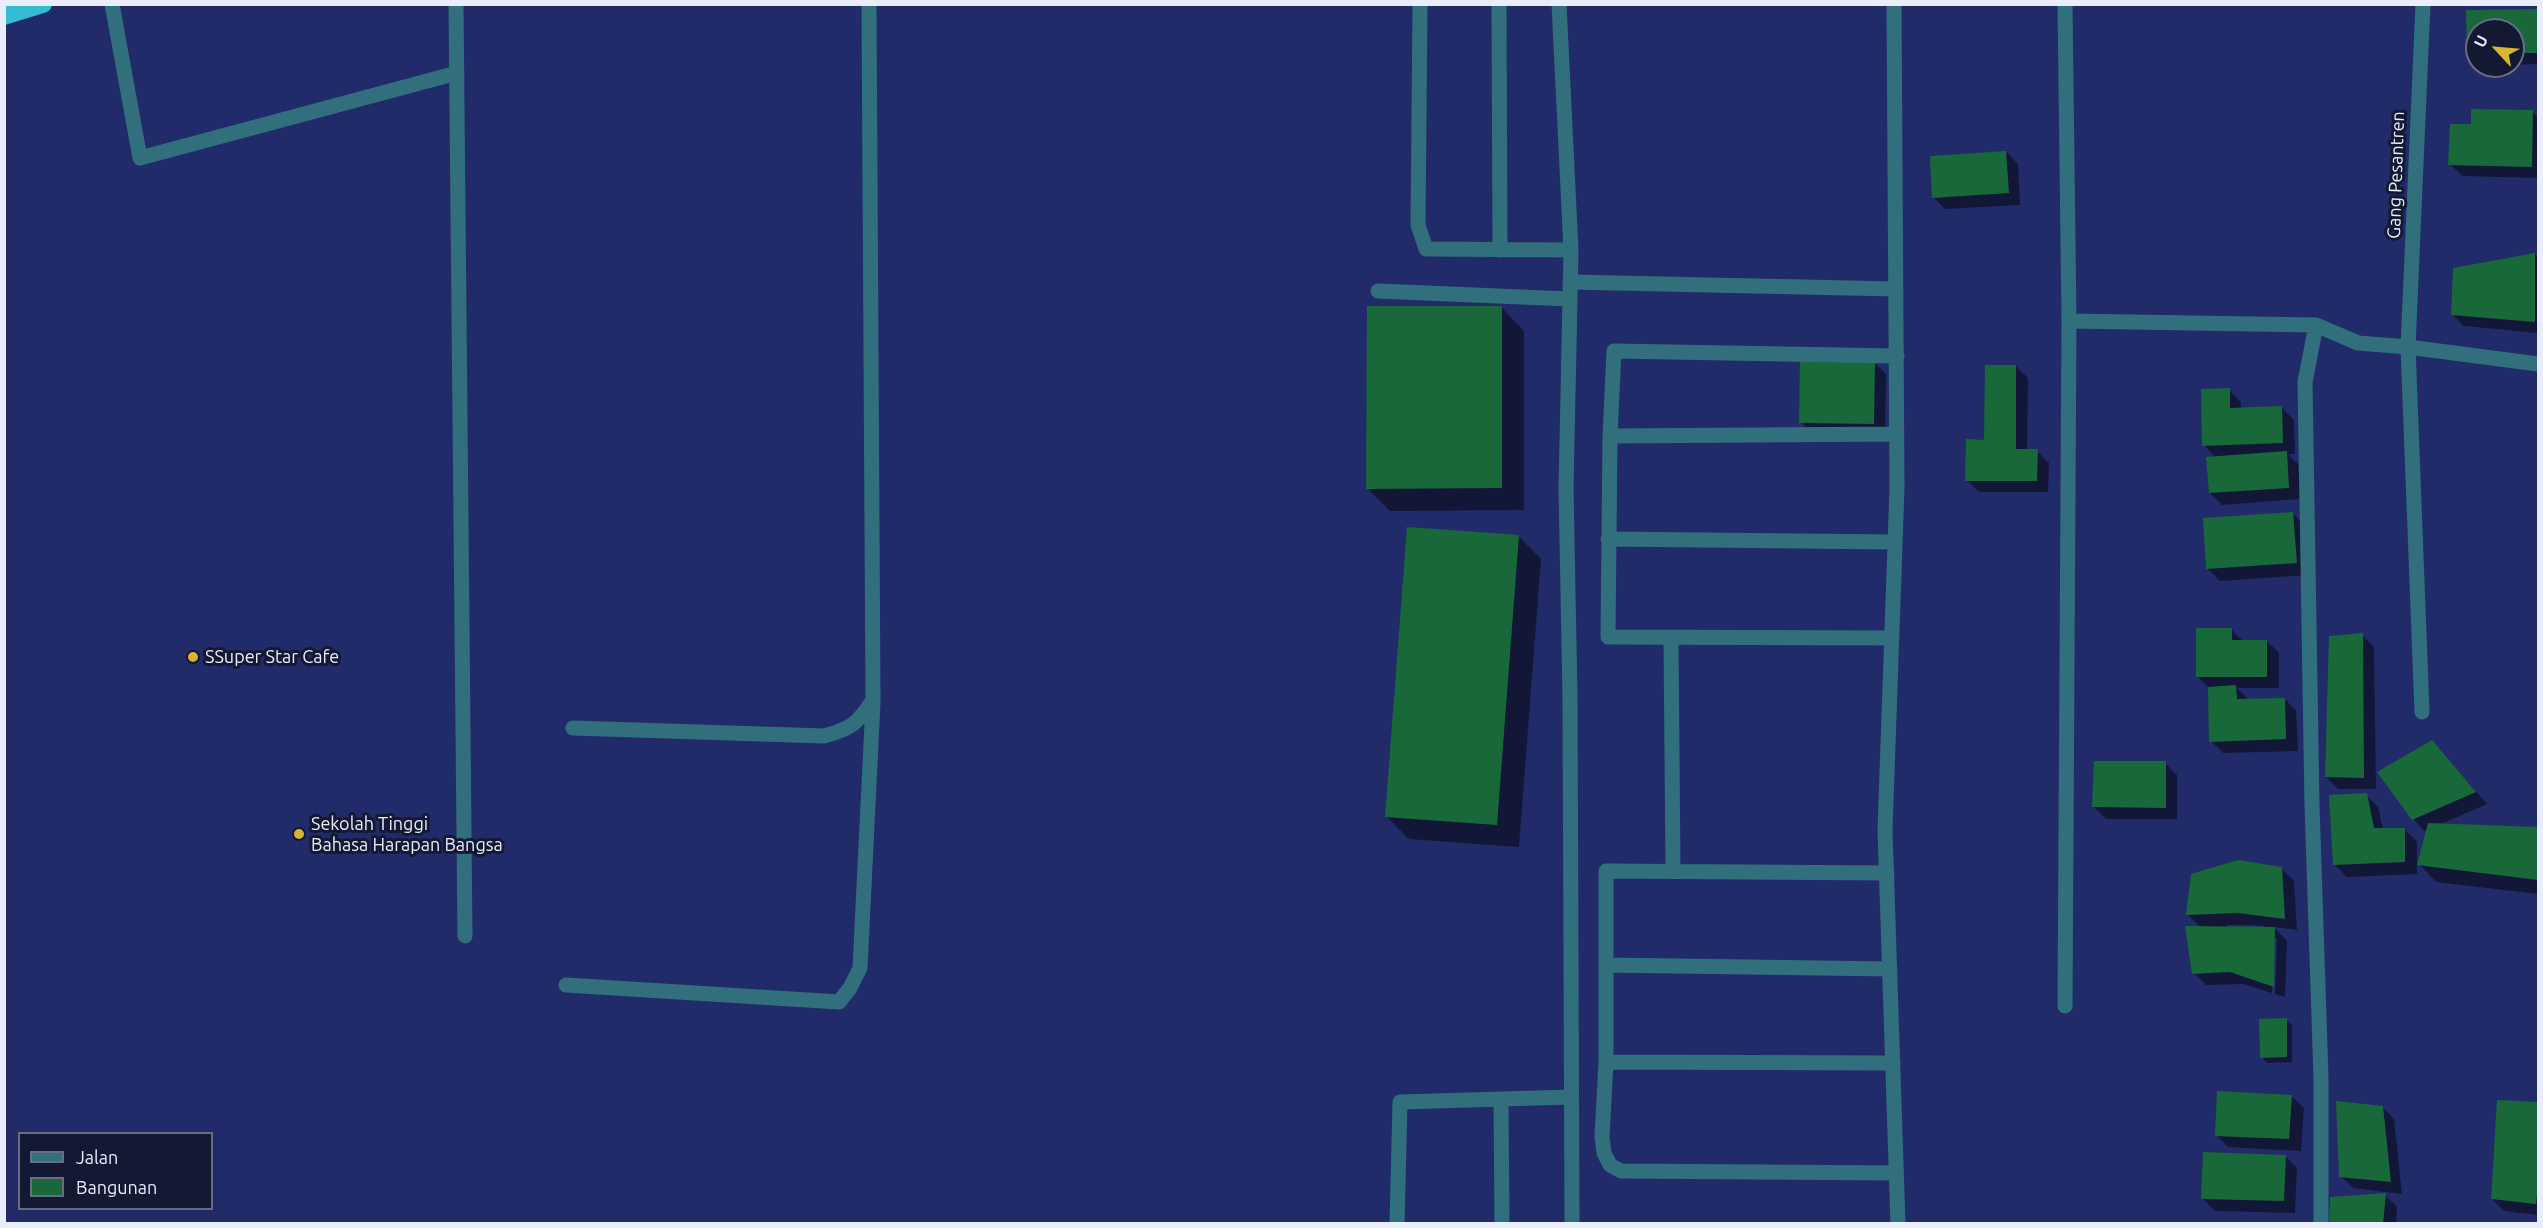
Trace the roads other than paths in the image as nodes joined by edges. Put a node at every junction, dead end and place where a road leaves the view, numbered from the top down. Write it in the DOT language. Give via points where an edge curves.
graph roads {
  1 [pos="43,4"];
  2 [pos="112,4"];
  3 [pos="456,4"];
  4 [pos="869,4"];
  5 [pos="1420,4"];
  6 [pos="1499,4"];
  7 [pos="1559,4"];
  8 [pos="1894,4"];
  9 [pos="2065,4"];
  10 [pos="2423,4"];
  11 [pos="4,16"];
  12 [pos="457,73"];
  13 [pos="1500,250"];
  14 [pos="1571,250"];
  15 [pos="1570,282"];
  16 [pos="1896,289"];
  17 [pos="1378,291"];
  18 [pos="1570,299"];
  19 [pos="2069,321"];
  20 [pos="2316,325"];
  21 [pos="2408,347"];
  22 [pos="1897,356"];
  23 [pos="2538,364"];
  24 [pos="1897,434"];
  25 [pos="1610,436"];
  26 [pos="1608,539"];
  27 [pos="1895,542"];
  28 [pos="1671,637"];
  29 [pos="1892,638"];
  30 [pos="873,700"];
  31 [pos="2422,712"];
  32 [pos="573,728"];
  33 [pos="1673,871"];
  34 [pos="1887,873"];
  35 [pos="465,936"];
  36 [pos="1606,965"];
  37 [pos="1890,969"];
  38 [pos="566,985"];
  39 [pos="2066,1006"];
  40 [pos="1606,1062"];
  41 [pos="1893,1063"];
  42 [pos="1571,1096"];
  43 [pos="1501,1100"];
  44 [pos="1896,1173"];
  45 [pos="1397,1224"];
  46 [pos="1502,1224"];
  47 [pos="1572,1224"];
  48 [pos="1898,1224"];
  49 [pos="2321,1224"];
  1 -- 11 [label="highway"];
  2 -- 12 [label="street" via="140,158"];
  3 -- 12 [label="street"];
  4 -- 30 [label="street"];
  5 -- 13 [label="street" via="1418,225 1426,249"];
  6 -- 13 [label="street"];
  7 -- 14 [label="street"];
  8 -- 16 [label="street"];
  9 -- 19 [label="street"];
  10 -- 21 [label="street, Gang Pesantren"];
  12 -- 35 [label="street"];
  13 -- 14 [label="street"];
  14 -- 15 [label="street"];
  15 -- 16 [label="street"];
  15 -- 18 [label="street"];
  16 -- 22 [label="street"];
  17 -- 18 [label="street"];
  18 -- 42 [label="street" via="1566,488"];
  19 -- 20 [label="street"];
  19 -- 39 [label="street"];
  20 -- 21 [label="street" via="2358,343"];
  20 -- 49 [label="street" via="2306,382"];
  21 -- 23 [label="street"];
  21 -- 31 [label="street, Gang Pesantren"];
  22 -- 24 [label="street"];
  22 -- 25 [label="street" via="1614,351"];
  24 -- 25 [label="street"];
  24 -- 27 [label="street"];
  25 -- 26 [label="street"];
  26 -- 27 [label="street"];
  26 -- 28 [label="street" via="1608,637"];
  27 -- 29 [label="street"];
  28 -- 29 [label="street"];
  28 -- 33 [label="street"];
  29 -- 34 [label="street"];
  30 -- 32 [label="street" via="860,720 844,731 824,736"];
  30 -- 38 [label="street" via="860,968 839,1002"];
  33 -- 34 [label="street"];
  33 -- 36 [label="street" via="1606,871"];
  34 -- 37 [label="street"];
  36 -- 37 [label="street"];
  36 -- 40 [label="street"];
  37 -- 41 [label="street"];
  40 -- 41 [label="street"];
  40 -- 44 [label="street" via="1604,1153 1610,1165 1621,1171"];
  41 -- 44 [label="street"];
  42 -- 43 [label="street"];
  42 -- 47 [label="street"];
  43 -- 45 [label="street" via="1400,1102"];
  43 -- 46 [label="street"];
  44 -- 48 [label="street"];
}
